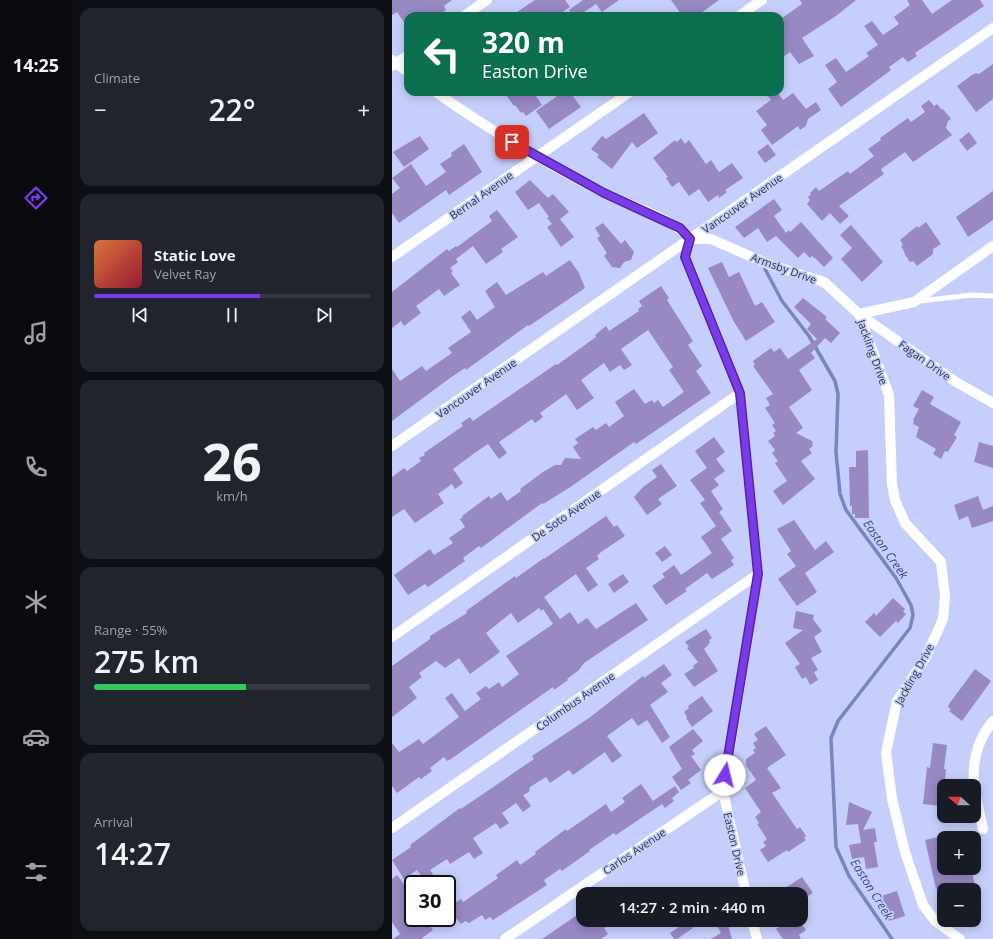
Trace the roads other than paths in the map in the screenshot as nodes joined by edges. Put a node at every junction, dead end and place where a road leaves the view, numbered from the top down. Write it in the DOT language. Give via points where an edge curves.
graph roads {
  1 [pos="487,0"];
  2 [pos="762,0"];
  3 [pos="470,12"];
  4 [pos="745,12"];
  5 [pos="993,28"];
  6 [pos="404,57"];
  7 [pos="393,63"];
  8 [pos="404,70"];
  9 [pos="441,96"];
  10 [pos="624,96"];
  11 [pos="536,157"];
  12 [pos="690,239"];
  13 [pos="993,246"];
  14 [pos="392,257"];
  15 [pos="993,296"];
  16 [pos="914,302"];
  17 [pos="859,314"];
  18 [pos="740,393"];
  19 [pos="993,403"];
  20 [pos="392,446"];
  21 [pos="758,574"];
  22 [pos="392,636"];
  23 [pos="993,721"];
  24 [pos="973,779"];
  25 [pos="723,791"];
  26 [pos="981,819"];
  27 [pos="392,828"];
  28 [pos="983,828"];
  29 [pos="744,887"];
  30 [pos="754,927"];
  31 [pos="505,939"];
  32 [pos="757,939"];
  33 [pos="960,939"];
  1 -- 3 [label="street"];
  2 -- 4 [label="street"];
  5 -- 12 [label="street, Vancouver Avenue"];
  6 -- 7 [label="street"];
  7 -- 8 [label="street"];
  9 -- 11 [label="street" via="464,113"];
  10 -- 11 [label="street, Bernal Avenue"];
  11 -- 12 [label="street" via="604,193 680,228"];
  11 -- 14 [label="street, Bernal Avenue"];
  12 -- 17 [label="street, Armsby Drive" via="711,239 768,264 824,282"];
  12 -- 18 [label="street, Easton Drive" via="685,257"];
  12 -- 20 [label="street, Vancouver Avenue"];
  13 -- 16 [label="street"];
  15 -- 16 [label="lane" via="972,295"];
  16 -- 17 [label="street"];
  17 -- 19 [label="street, Fagan Drive" via="956,382"];
  17 -- 33 [label="street, Jackling Drive" via="889,395 892,484 895,500 904,523 941,562 945,597 943,619 926,657 897,701 886,752 892,799 905,852 923,905 935,921"];
  18 -- 21 [label="street, Easton Drive"];
  18 -- 22 [label="street, De Soto Avenue"];
  21 -- 25 [label="street, Easton Drive"];
  21 -- 27 [label="street, Columbus Avenue"];
  23 -- 24 [label="street" via="982,733 972,768"];
  25 -- 29 [label="street, Easton Drive"];
  25 -- 31 [label="street, Carlos Avenue"];
  26 -- 28 [label="street"];
  30 -- 32 [label="street"];
}
